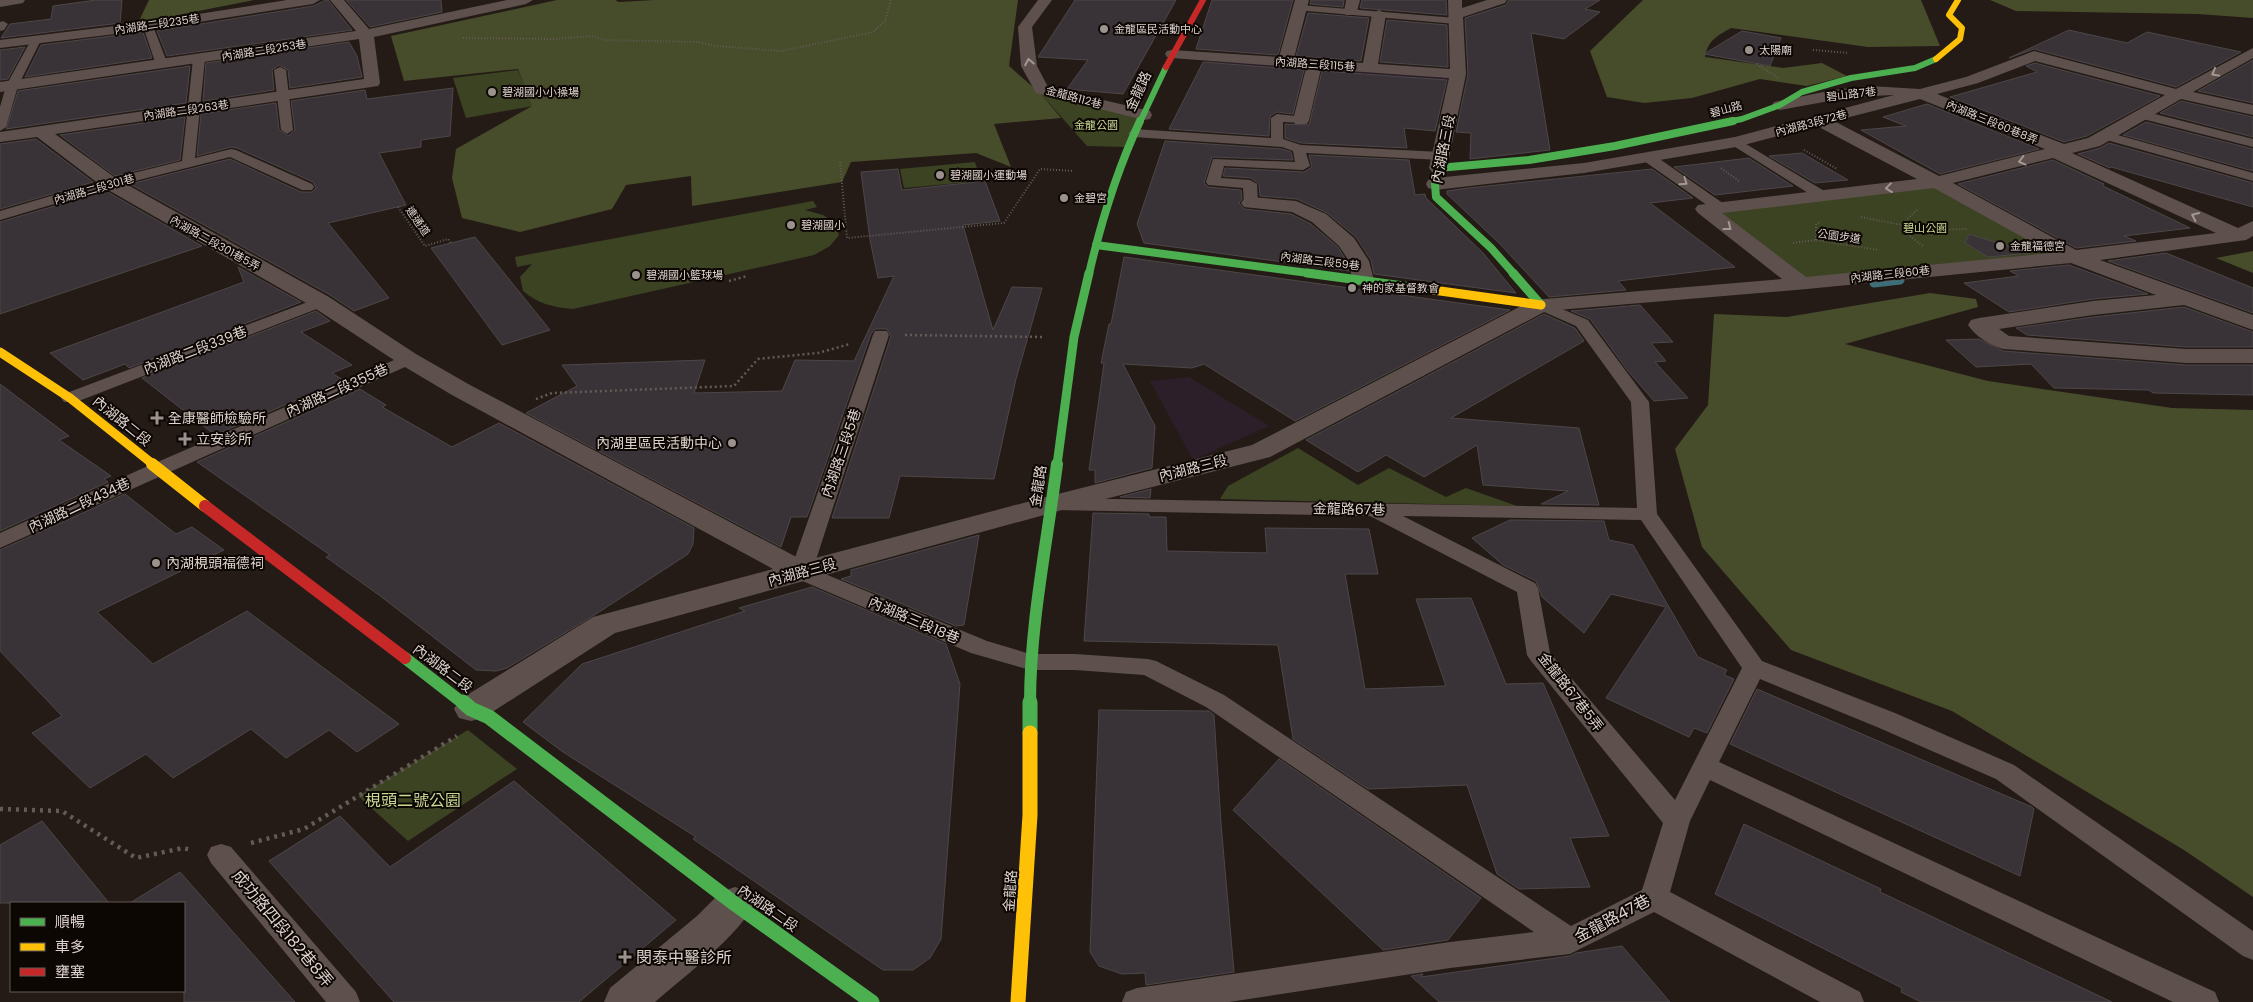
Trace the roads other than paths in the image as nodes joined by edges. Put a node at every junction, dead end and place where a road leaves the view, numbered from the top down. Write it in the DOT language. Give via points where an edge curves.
graph roads {
  1 [pos="18,0"];
  2 [pos="313,0"];
  3 [pos="337,0"];
  4 [pos="526,0"];
  5 [pos="1045,0"];
  6 [pos="1203,0"];
  7 [pos="1500,0"];
  8 [pos="1958,0"];
  9 [pos="0,3"];
  10 [pos="1301,4"];
  11 [pos="1352,6"];
  12 [pos="1456,12"];
  13 [pos="1379,14"];
  14 [pos="148,26"];
  15 [pos="366,34"];
  16 [pos="36,40"];
  17 [pos="0,44"];
  18 [pos="2253,52"];
  19 [pos="1172,54"];
  20 [pos="199,60"];
  21 [pos="1285,62"];
  22 [pos="1315,64"];
  23 [pos="162,65"];
  24 [pos="1370,68"];
  25 [pos="280,70"];
  26 [pos="1458,74"];
  27 [pos="6,86"];
  28 [pos="1923,94"];
  29 [pos="2178,94"];
  30 [pos="282,96"];
  31 [pos="1780,105"];
  32 [pos="194,109"];
  33 [pos="2253,110"];
  34 [pos="1144,115"];
  35 [pos="2143,115"];
  36 [pos="1301,120"];
  37 [pos="1820,121"];
  38 [pos="0,127"];
  39 [pos="287,130"];
  40 [pos="40,131"];
  41 [pos="1134,134"];
  42 [pos="2107,136"];
  43 [pos="0,137"];
  44 [pos="1277,142"];
  45 [pos="1736,142"];
  46 [pos="2253,143"];
  47 [pos="1299,149"];
  48 [pos="2058,151"];
  49 [pos="1649,158"];
  50 [pos="188,162"];
  51 [pos="1438,169"];
  52 [pos="2253,177"];
  53 [pos="1937,182"];
  54 [pos="110,183"];
  55 [pos="307,186"];
  56 [pos="1821,195"];
  57 [pos="1251,203"];
  58 [pos="1719,207"];
  59 [pos="0,216"];
  60 [pos="2246,232"];
  61 [pos="1096,245"];
  62 [pos="2073,257"];
  63 [pos="1363,280"];
  64 [pos="1801,283"];
  65 [pos="2188,298"];
  66 [pos="321,302"];
  67 [pos="1541,305"];
  68 [pos="2253,323"];
  69 [pos="881,334"];
  70 [pos="0,352"];
  71 [pos="2253,356"];
  72 [pos="408,359"];
  73 [pos="70,398"];
  74 [pos="157,469"];
  75 [pos="1052,504"];
  76 [pos="1374,510"];
  77 [pos="1647,514"];
  78 [pos="0,541"];
  79 [pos="801,572"];
  80 [pos="1030,662"];
  81 [pos="1754,667"];
  82 [pos="480,713"];
  83 [pos="1704,766"];
  84 [pos="1677,821"];
  85 [pos="221,855"];
  86 [pos="1654,898"];
  87 [pos="735,904"];
  88 [pos="1570,941"];
  89 [pos="2253,947"];
  90 [pos="345,1002"];
  91 [pos="625,1002"];
  92 [pos="872,1002"];
  93 [pos="1018,1002"];
  94 [pos="1137,1002"];
  95 [pos="1849,1002"];
  96 [pos="2204,1002"];
  1 -- 9 [label="street"];
  2 -- 14 [label="street, 內湖路二段235巷"];
  3 -- 15 [label="street"];
  4 -- 15 [label="street, 內湖路二段253巷"];
  34 -- 5 [label="street, 金龍路112巷, one-way" via="1042,90 1029,66 1025,27"];
  6 -- 19 [label="street, 金龍路"];
  7 -- 12 [label="street"];
  8 -- 31 [label="street, 碧山路" via="1949,15 1962,28 1960,39 1937,58 1915,68 1851,78 1802,92"];
  10 -- 11 [label="lane"];
  10 -- 21 [label="street"];
  11 -- 13 [label="lane"];
  12 -- 13 [label="lane"];
  12 -- 26 [label="street, 內湖路三段"];
  13 -- 24 [label="street"];
  14 -- 16 [label="street, 內湖路二段235巷"];
  14 -- 23 [label="lane"];
  15 -- 20 [label="street, 內湖路二段253巷"];
  15 -- 30 [label="street, 內湖路二段263巷" via="372,83"];
  16 -- 17 [label="street, 內湖路二段235巷"];
  16 -- 27 [label="lane"];
  18 -- 29 [label="street, 內湖路三段60巷8弄, one-way"];
  19 -- 21 [label="street, 內湖路三段115巷"];
  19 -- 34 [label="street, 金龍路"];
  20 -- 23 [label="street, 內湖路二段253巷"];
  20 -- 32 [label="lane"];
  21 -- 22 [label="street, 內湖路三段115巷"];
  22 -- 24 [label="street, 內湖路三段115巷"];
  22 -- 36 [label="street"];
  23 -- 27 [label="street, 內湖路二段253巷"];
  24 -- 26 [label="street, 內湖路三段115巷"];
  25 -- 30 [label="lane"];
  26 -- 51 [label="street, 內湖路三段"];
  27 -- 38 [label="lane"];
  28 -- 29 [label="street, 內湖路3段72巷" via="1972,80 2034,56"];
  28 -- 31 [label="street, 碧山路7巷" via="1884,90"];
  28 -- 37 [label="street, 內湖路3段72巷"];
  28 -- 48 [label="street, 內湖路三段60巷8弄"];
  29 -- 33 [label="street, 內湖路3段72巷"];
  29 -- 35 [label="street, 內湖路三段60巷8弄"];
  30 -- 32 [label="street, 內湖路二段263巷"];
  30 -- 39 [label="lane"];
  31 -- 51 [label="street, 碧山路" via="1742,119 1623,145 1529,160"];
  32 -- 40 [label="street, 內湖路二段263巷"];
  32 -- 50 [label="lane"];
  34 -- 41 [label="street, 金龍路"];
  35 -- 42 [label="street, 內湖路三段60巷8弄"];
  35 -- 46 [label="lane"];
  36 -- 44 [label="lane" via="1277,118"];
  37 -- 45 [label="street, 內湖路3段72巷"];
  37 -- 53 [label="street"];
  40 -- 43 [label="street, 內湖路二段263巷"];
  40 -- 54 [label="street, 內湖路二段301巷5弄"];
  41 -- 44 [label="lane"];
  41 -- 61 [label="street, 金龍路"];
  42 -- 48 [label="street, 內湖路三段60巷8弄"];
  42 -- 52 [label="lane"];
  44 -- 47 [label="lane"];
  45 -- 49 [label="street, 內湖路3段72巷"];
  45 -- 56 [label="lane"];
  47 -- 51 [label="lane"];
  47 -- 57 [label="lane" via="1303,166 1218,162 1213,182 1250,184"];
  48 -- 53 [label="street, 內湖路三段60巷8弄, one-way"];
  60 -- 48 [label="street, one-way"];
  49 -- 51 [label="street, 內湖路3段72巷" via="1547,173"];
  49 -- 58 [label="lane, one-way"];
  50 -- 54 [label="lane, 內湖路二段301巷"];
  50 -- 55 [label="lane, 內湖路二段301巷" via="231,153"];
  51 -- 67 [label="street, 內湖路三段" via="1436,197 1491,248"];
  53 -- 56 [label="street, 內湖路三段60巷8弄, one-way"];
  53 -- 62 [label="street"];
  54 -- 59 [label="lane, 內湖路二段301巷"];
  54 -- 66 [label="street, 內湖路二段301巷5弄"];
  56 -- 58 [label="street, 內湖路三段60巷8弄"];
  57 -- 63 [label="street" via="1296,207 1319,218 1347,242 1359,261"];
  58 -- 64 [label="street, one-way" via="1704,208"];
  60 -- 62 [label="street, 內湖路三段60巷"];
  61 -- 63 [label="street, 內湖路三段59巷"];
  61 -- 75 [label="street, 金龍路" via="1074,337"];
  62 -- 64 [label="street, 內湖路三段60巷"];
  62 -- 65 [label="street"];
  63 -- 67 [label="street, 內湖路三段59巷"];
  64 -- 67 [label="street, 內湖路三段60巷"];
  65 -- 68 [label="street"];
  65 -- 71 [label="street" via="1979,324 2003,342 2186,356"];
  66 -- 72 [label="street, 內湖路二段301巷5弄"];
  66 -- 73 [label="lane, 內湖路二段339巷"];
  67 -- 75 [label="street, 內湖路三段" via="1260,451"];
  67 -- 77 [label="lane" via="1582,324 1640,402"];
  69 -- 79 [label="lane, 內湖路三段5巷"];
  70 -- 73 [label="street, 內湖路二段"];
  72 -- 74 [label="lane, 內湖路二段355巷"];
  72 -- 79 [label="street, 內湖路二段301巷5弄"];
  73 -- 74 [label="street, 內湖路二段"];
  74 -- 78 [label="lane, 內湖路二段434巷"];
  74 -- 82 [label="street, 內湖路二段"];
  75 -- 76 [label="lane, 金龍路67巷"];
  75 -- 79 [label="street, 內湖路三段"];
  75 -- 80 [label="street, 金龍路"];
  76 -- 77 [label="lane, 金龍路67巷"];
  76 -- 84 [label="lane, 金龍路67巷5弄" via="1527,588 1539,655"];
  77 -- 81 [label="lane"];
  79 -- 80 [label="lane, 內湖路三段18巷" via="979,647"];
  79 -- 82 [label="street, 內湖路三段" via="604,625"];
  80 -- 88 [label="lane, 內湖路三段18巷" via="1148,667 1215,701"];
  80 -- 93 [label="street, 金龍路" via="1030,815"];
  81 -- 83 [label="lane, 金龍路47巷"];
  81 -- 89 [label="lane" via="2005,772"];
  82 -- 87 [label="street, 內湖路二段"];
  83 -- 84 [label="lane, 金龍路47巷"];
  83 -- 96 [label="lane"];
  84 -- 86 [label="lane, 金龍路47巷"];
  85 -- 90 [label="lane, 成功路四段182巷8弄"];
  86 -- 88 [label="lane, 金龍路47巷"];
  86 -- 95 [label="lane"];
  87 -- 91 [label="street"];
  87 -- 92 [label="street, 內湖路二段"];
  88 -- 94 [label="lane, 金龍路47巷"];
}
